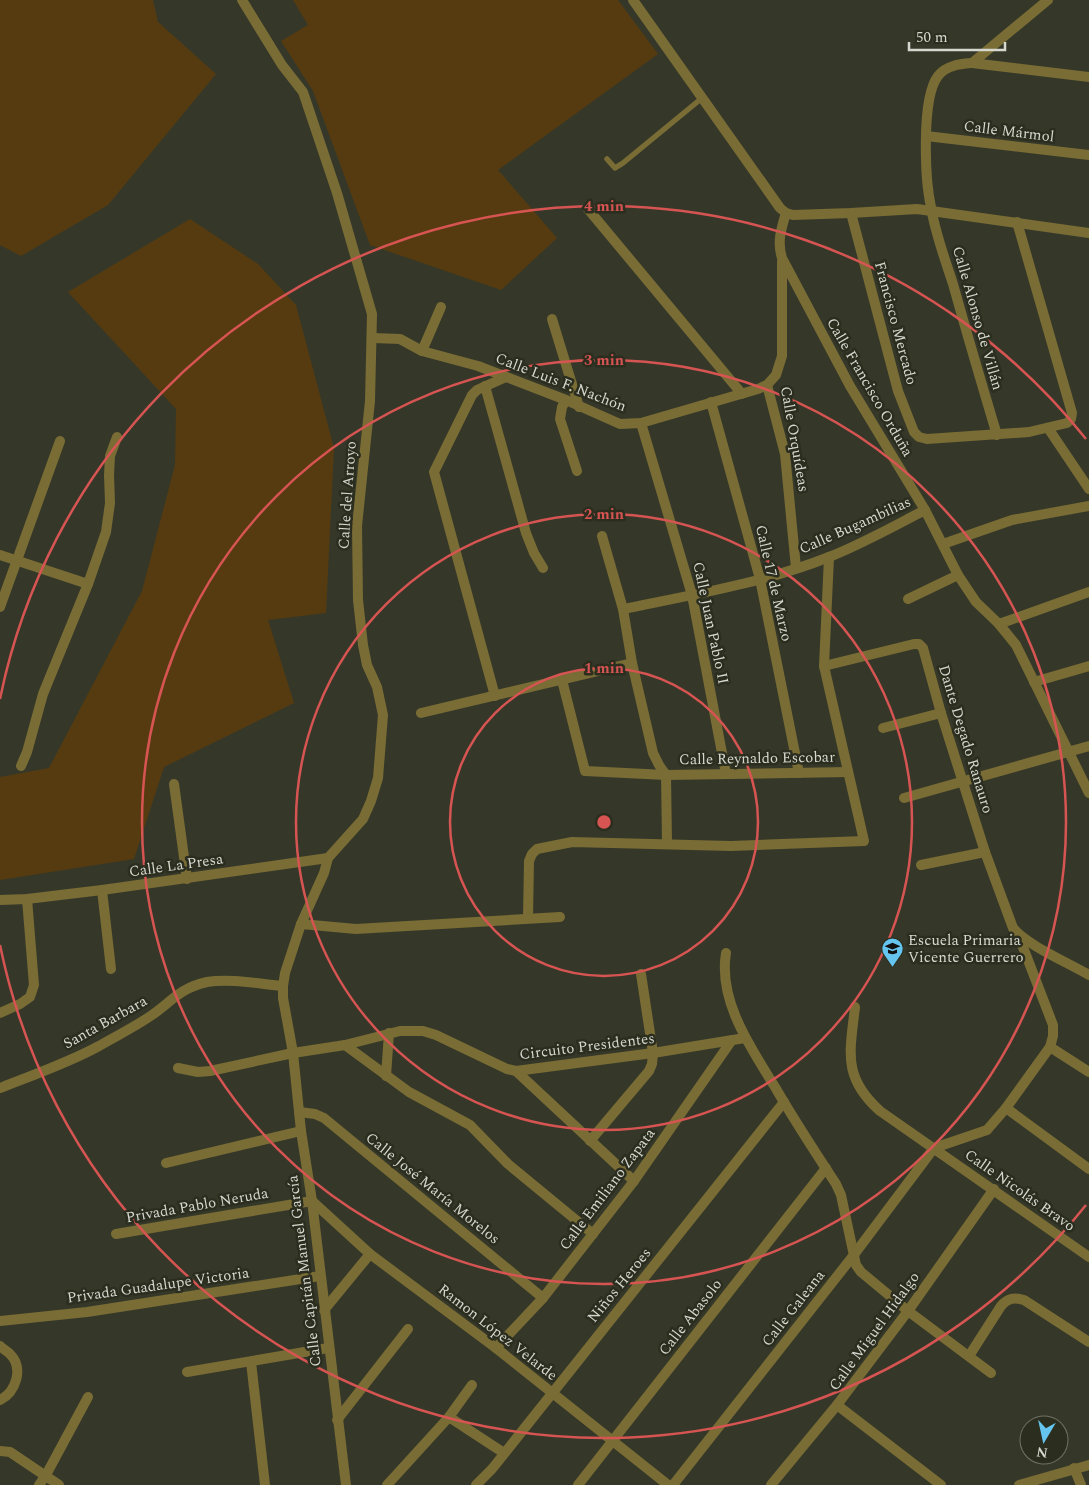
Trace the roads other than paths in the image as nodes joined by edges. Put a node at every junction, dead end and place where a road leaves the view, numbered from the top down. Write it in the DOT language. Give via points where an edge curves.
graph roads {
  1 [pos="242,0"];
  2 [pos="633,0"];
  3 [pos="1048,0"];
  4 [pos="972,63"];
  5 [pos="1089,77"];
  6 [pos="702,98"];
  7 [pos="926,136"];
  8 [pos="1089,155"];
  9 [pos="607,159"];
  10 [pos="588,209"];
  11 [pos="931,210"];
  12 [pos="786,213"];
  13 [pos="851,214"];
  14 [pos="1017,222"];
  15 [pos="1089,233"];
  16 [pos="782,258"];
  17 [pos="441,307"];
  18 [pos="552,319"];
  19 [pos="373,338"];
  20 [pos="422,350"];
  21 [pos="506,377"];
  22 [pos="767,385"];
  23 [pos="485,386"];
  24 [pos="742,394"];
  25 [pos="566,400"];
  26 [pos="711,402"];
  27 [pos="579,406"];
  28 [pos="641,423"];
  29 [pos="1048,428"];
  30 [pos="996,435"];
  31 [pos="117,437"];
  32 [pos="60,441"];
  33 [pos="577,471"];
  34 [pos="1089,488"];
  35 [pos="1089,506"];
  36 [pos="925,510"];
  37 [pos="602,536"];
  38 [pos="943,544"];
  39 [pos="0,555"];
  40 [pos="829,557"];
  41 [pos="16,561"];
  42 [pos="543,568"];
  43 [pos="796,568"];
  44 [pos="958,575"];
  45 [pos="760,579"];
  46 [pos="88,584"];
  47 [pos="1089,592"];
  48 [pos="692,594"];
  49 [pos="908,599"];
  50 [pos="0,607"];
  51 [pos="623,610"];
  52 [pos="999,624"];
  53 [pos="632,663"];
  54 [pos="824,666"];
  55 [pos="1089,666"];
  56 [pos="562,680"];
  57 [pos="1034,682"];
  58 [pos="495,696"];
  59 [pos="421,713"];
  60 [pos="941,713"];
  61 [pos="883,728"];
  62 [pos="1089,746"];
  63 [pos="1068,752"];
  64 [pos="21,766"];
  65 [pos="799,772"];
  66 [pos="848,772"];
  67 [pos="666,774"];
  68 [pos="726,774"];
  69 [pos="963,782"];
  70 [pos="174,784"];
  71 [pos="1089,793"];
  72 [pos="904,798"];
  73 [pos="667,843"];
  74 [pos="985,852"];
  75 [pos="328,858"];
  76 [pos="921,864"];
  77 [pos="188,879"];
  78 [pos="102,890"];
  79 [pos="27,899"];
  80 [pos="0,900"];
  81 [pos="560,917"];
  82 [pos="528,918"];
  83 [pos="301,924"];
  84 [pos="1018,934"];
  85 [pos="726,953"];
  86 [pos="112,969"];
  87 [pos="641,974"];
  88 [pos="1089,975"];
  89 [pos="283,986"];
  90 [pos="855,1006"];
  91 [pos="0,1012"];
  92 [pos="389,1034"];
  93 [pos="745,1038"];
  94 [pos="732,1040"];
  95 [pos="345,1045"];
  96 [pos="1050,1047"];
  97 [pos="293,1054"];
  98 [pos="653,1054"];
  99 [pos="178,1068"];
  100 [pos="516,1071"];
  101 [pos="1089,1072"];
  102 [pos="386,1076"];
  103 [pos="0,1088"];
  104 [pos="784,1102"];
  105 [pos="1006,1108"];
  106 [pos="299,1112"];
  107 [pos="301,1132"];
  108 [pos="590,1142"];
  109 [pos="934,1148"];
  110 [pos="166,1163"];
  111 [pos="826,1168"];
  112 [pos="1089,1168"];
  113 [pos="634,1181"];
  114 [pos="994,1189"];
  115 [pos="312,1201"];
  116 [pos="116,1234"];
  117 [pos="593,1234"];
  118 [pos="370,1254"];
  119 [pos="853,1256"];
  120 [pos="1089,1257"];
  121 [pos="320,1276"];
  122 [pos="543,1298"];
  123 [pos="324,1310"];
  124 [pos="908,1310"];
  125 [pos="0,1320"];
  126 [pos="408,1329"];
  127 [pos="1089,1342"];
  128 [pos="0,1346"];
  129 [pos="328,1348"];
  130 [pos="496,1348"];
  131 [pos="969,1356"];
  132 [pos="252,1362"];
  133 [pos="188,1372"];
  134 [pos="992,1373"];
  135 [pos="472,1385"];
  136 [pos="552,1392"];
  137 [pos="88,1397"];
  138 [pos="0,1400"];
  139 [pos="837,1405"];
  140 [pos="449,1417"];
  141 [pos="337,1420"];
  142 [pos="612,1440"];
  143 [pos="0,1451"];
  144 [pos="504,1452"];
  145 [pos="1089,1465"];
  146 [pos="1074,1468"];
  147 [pos="46,1475"];
  148 [pos="39,1485"];
  149 [pos="59,1485"];
  150 [pos="265,1485"];
  151 [pos="346,1485"];
  152 [pos="387,1485"];
  153 [pos="476,1485"];
  154 [pos="578,1485"];
  155 [pos="668,1485"];
  156 [pos="673,1485"];
  157 [pos="771,1485"];
  158 [pos="941,1485"];
  159 [pos="1019,1485"];
  160 [pos="1081,1485"];
  1 -- 19 [label="street, Calle del Arroyo" via="282,65 303,92 366,288"];
  2 -- 6 [label="street"];
  3 -- 4 [label="street"];
  4 -- 5 [label="street"];
  4 -- 7 [label="street, Calle Alonso de Villán" via="947,68 938,75 932,87"];
  6 -- 9 [label="lane" via="623,163 615,168"];
  6 -- 12 [label="street"];
  7 -- 8 [label="street, Calle Mármol"];
  7 -- 11 [label="street, Calle Alonso de Villán"];
  10 -- 24 [label="street"];
  11 -- 13 [label="street"];
  11 -- 14 [label="street"];
  11 -- 30 [label="street, Calle Alonso de Villán"];
  12 -- 13 [label="street"];
  12 -- 16 [label="street, Calle Francisco Orduña" via="780,232"];
  13 -- 30 [label="street, Francisco Mercado" via="898,391 914,432 927,440"];
  14 -- 15 [label="street"];
  14 -- 29 [label="street" via="1072,413 1067,424"];
  16 -- 22 [label="street, Calle Orquídeas" via="782,356 776,374"];
  16 -- 36 [label="street, Calle Francisco Orduña" via="850,386"];
  17 -- 20 [label="street"];
  18 -- 27 [label="street"];
  19 -- 20 [label="street, Calle Luis F. Nachón" via="400,339"];
  19 -- 75 [label="street, Calle del Arroyo" via="357,526 362,645 377,687 382,715 378,778 363,819"];
  20 -- 21 [label="street, Calle Luis F. Nachón"];
  21 -- 23 [label="street"];
  21 -- 25 [label="street, Calle Luis F. Nachón"];
  22 -- 24 [label="street, Calle Luis F. Nachón"];
  22 -- 43 [label="street, Calle Orquídeas" via="785,454"];
  23 -- 42 [label="street" via="526,533"];
  23 -- 58 [label="street" via="472,395 434,472"];
  24 -- 26 [label="street, Calle Luis F. Nachón"];
  25 -- 27 [label="street, Calle Luis F. Nachón"];
  25 -- 33 [label="street" via="560,420"];
  26 -- 28 [label="street, Calle Luis F. Nachón"];
  26 -- 45 [label="street, Calle 17 de Marzo"];
  27 -- 28 [label="street, Calle Luis F. Nachón" via="620,424"];
  28 -- 48 [label="street, Calle Juan Pablo II"];
  29 -- 30 [label="street"];
  29 -- 34 [label="street"];
  31 -- 46 [label="street" via="110,456 110,504 106,532"];
  32 -- 41 [label="street"];
  35 -- 38 [label="street" via="1012,520"];
  36 -- 38 [label="street, Calle Francisco Orduña"];
  36 -- 40 [label="street, Calle Bugambilias"];
  37 -- 51 [label="street"];
  38 -- 44 [label="street, Calle Francisco Orduña"];
  39 -- 41 [label="street"];
  40 -- 43 [label="street, Calle Bugambilias"];
  40 -- 54 [label="street"];
  41 -- 46 [label="street"];
  41 -- 50 [label="street"];
  43 -- 45 [label="street, Calle Bugambilias"];
  44 -- 49 [label="street"];
  44 -- 52 [label="street, Calle Francisco Orduña" via="976,602"];
  45 -- 48 [label="street, Calle Bugambilias"];
  45 -- 65 [label="street, Calle 17 de Marzo"];
  46 -- 64 [label="street" via="43,694"];
  47 -- 52 [label="street"];
  48 -- 51 [label="street, Calle Bugambilias"];
  48 -- 68 [label="street, Calle Juan Pablo II"];
  51 -- 53 [label="street"];
  52 -- 57 [label="street, Calle Francisco Orduña" via="1016,645"];
  53 -- 56 [label="street"];
  53 -- 67 [label="street" via="653,753"];
  54 -- 60 [label="street, Dante Degado Ranauro" via="919,644 923,648"];
  54 -- 66 [label="street"];
  55 -- 57 [label="street"];
  56 -- 58 [label="street"];
  56 -- 67 [label="street, Calle Reynaldo Escobar" via="585,771"];
  57 -- 63 [label="street, Calle Francisco Orduña"];
  58 -- 59 [label="street"];
  60 -- 61 [label="street"];
  60 -- 69 [label="street, Dante Degado Ranauro"];
  62 -- 63 [label="street"];
  63 -- 69 [label="street"];
  63 -- 71 [label="street, Calle Francisco Orduña"];
  65 -- 66 [label="street, Calle Reynaldo Escobar"];
  65 -- 68 [label="street, Calle Reynaldo Escobar"];
  66 -- 73 [label="street" via="864,841 731,846"];
  67 -- 68 [label="street, Calle Reynaldo Escobar"];
  67 -- 73 [label="street"];
  69 -- 72 [label="street"];
  69 -- 74 [label="street, Dante Degado Ranauro"];
  70 -- 77 [label="street"];
  73 -- 82 [label="street" via="572,842 538,849 529,861"];
  74 -- 76 [label="street"];
  74 -- 84 [label="street, Dante Degado Ranauro" via="1008,919"];
  75 -- 77 [label="street, Calle La Presa"];
  75 -- 83 [label="street, Calle del Arroyo"];
  77 -- 78 [label="street, Calle La Presa"];
  78 -- 79 [label="street, Calle La Presa"];
  78 -- 86 [label="street"];
  79 -- 80 [label="street, Calle La Presa"];
  79 -- 91 [label="street" via="34,985 30,997"];
  81 -- 82 [label="street"];
  82 -- 83 [label="street" via="356,929"];
  83 -- 89 [label="street, Calle del Arroyo"];
  84 -- 88 [label="street"];
  84 -- 96 [label="street, Dante Degado Ranauro" via="1053,1025"];
  85 -- 93 [label="street" via="730,998"];
  87 -- 98 [label="street"];
  89 -- 97 [label="street, Calle del Arroyo"];
  89 -- 103 [label="street, Santa Barbara" via="222,982 195,986 176,994 151,1015 96,1047"];
  90 -- 109 [label="street, Calle Nicolás Bravo" via="850,1053 857,1084 880,1111"];
  92 -- 95 [label="street, Circuito Presidentes"];
  92 -- 100 [label="street, Circuito Presidentes" via="413,1030 436,1035"];
  92 -- 102 [label="street"];
  93 -- 94 [label="street, Circuito Presidentes"];
  93 -- 104 [label="street"];
  94 -- 98 [label="street, Circuito Presidentes"];
  94 -- 113 [label="street, Calle Emiliano Zapata"];
  95 -- 97 [label="street, Circuito Presidentes"];
  95 -- 102 [label="street"];
  96 -- 101 [label="street"];
  96 -- 105 [label="street"];
  97 -- 99 [label="street, Circuito Presidentes" via="210,1072"];
  97 -- 106 [label="street, Calle Capitán Manuel García"];
  98 -- 100 [label="street, Circuito Presidentes"];
  98 -- 108 [label="street" via="649,1071"];
  100 -- 108 [label="street"];
  102 -- 117 [label="street" via="470,1125 508,1164"];
  104 -- 111 [label="street"];
  104 -- 136 [label="street, Niños Heroes"];
  105 -- 109 [label="street" via="987,1130"];
  105 -- 112 [label="street"];
  106 -- 107 [label="street, Calle Capitán Manuel García"];
  106 -- 122 [label="street, Calle José María Morelos" via="324,1118"];
  107 -- 110 [label="street"];
  107 -- 115 [label="street, Calle Capitán Manuel García"];
  108 -- 113 [label="street"];
  109 -- 114 [label="street, Calle Nicolás Bravo"];
  109 -- 119 [label="street, Calle Galeana"];
  111 -- 119 [label="street" via="841,1195"];
  111 -- 142 [label="street, Calle Abasolo"];
  113 -- 117 [label="street, Calle Emiliano Zapata"];
  114 -- 120 [label="street, Calle Nicolás Bravo"];
  114 -- 124 [label="street, Calle Miguel Hidalgo"];
  115 -- 116 [label="street, Privada Pablo Neruda"];
  115 -- 118 [label="street, Ramon López Velarde"];
  115 -- 121 [label="street, Calle Capitán Manuel García"];
  117 -- 122 [label="street, Calle Emiliano Zapata"];
  118 -- 123 [label="street"];
  118 -- 130 [label="street, Ramon López Velarde"];
  119 -- 124 [label="street" via="861,1272"];
  119 -- 156 [label="street, Calle Galeana"];
  121 -- 123 [label="street, Calle Capitán Manuel García"];
  121 -- 125 [label="street, Privada Guadalupe Victoria" via="87,1312"];
  122 -- 130 [label="street, Calle Emiliano Zapata"];
  123 -- 129 [label="street, Calle Capitán Manuel García"];
  124 -- 131 [label="street"];
  124 -- 139 [label="street, Calle Miguel Hidalgo"];
  126 -- 141 [label="street"];
  127 -- 131 [label="street" via="1024,1300 1012,1298 1001,1306"];
  128 -- 138 [label="street" via="11,1354 16,1364 14,1388"];
  129 -- 132 [label="street"];
  129 -- 141 [label="street, Calle Capitán Manuel García"];
  130 -- 136 [label="street, Ramon López Velarde"];
  131 -- 134 [label="street"];
  132 -- 133 [label="street"];
  132 -- 150 [label="street"];
  135 -- 140 [label="street"];
  136 -- 142 [label="street, Ramon López Velarde"];
  136 -- 144 [label="street, Niños Heroes"];
  137 -- 147 [label="street"];
  139 -- 157 [label="street, Calle Miguel Hidalgo"];
  139 -- 158 [label="street"];
  140 -- 144 [label="street"];
  140 -- 152 [label="street"];
  141 -- 151 [label="street, Calle Capitán Manuel García"];
  142 -- 154 [label="street, Calle Abasolo"];
  142 -- 155 [label="street, Ramon López Velarde"];
  143 -- 147 [label="street" via="10,1452"];
  144 -- 153 [label="street, Niños Heroes"];
  145 -- 146 [label="street"];
  146 -- 159 [label="street"];
  146 -- 160 [label="street"];
  147 -- 148 [label="street"];
  147 -- 149 [label="street"];
}
